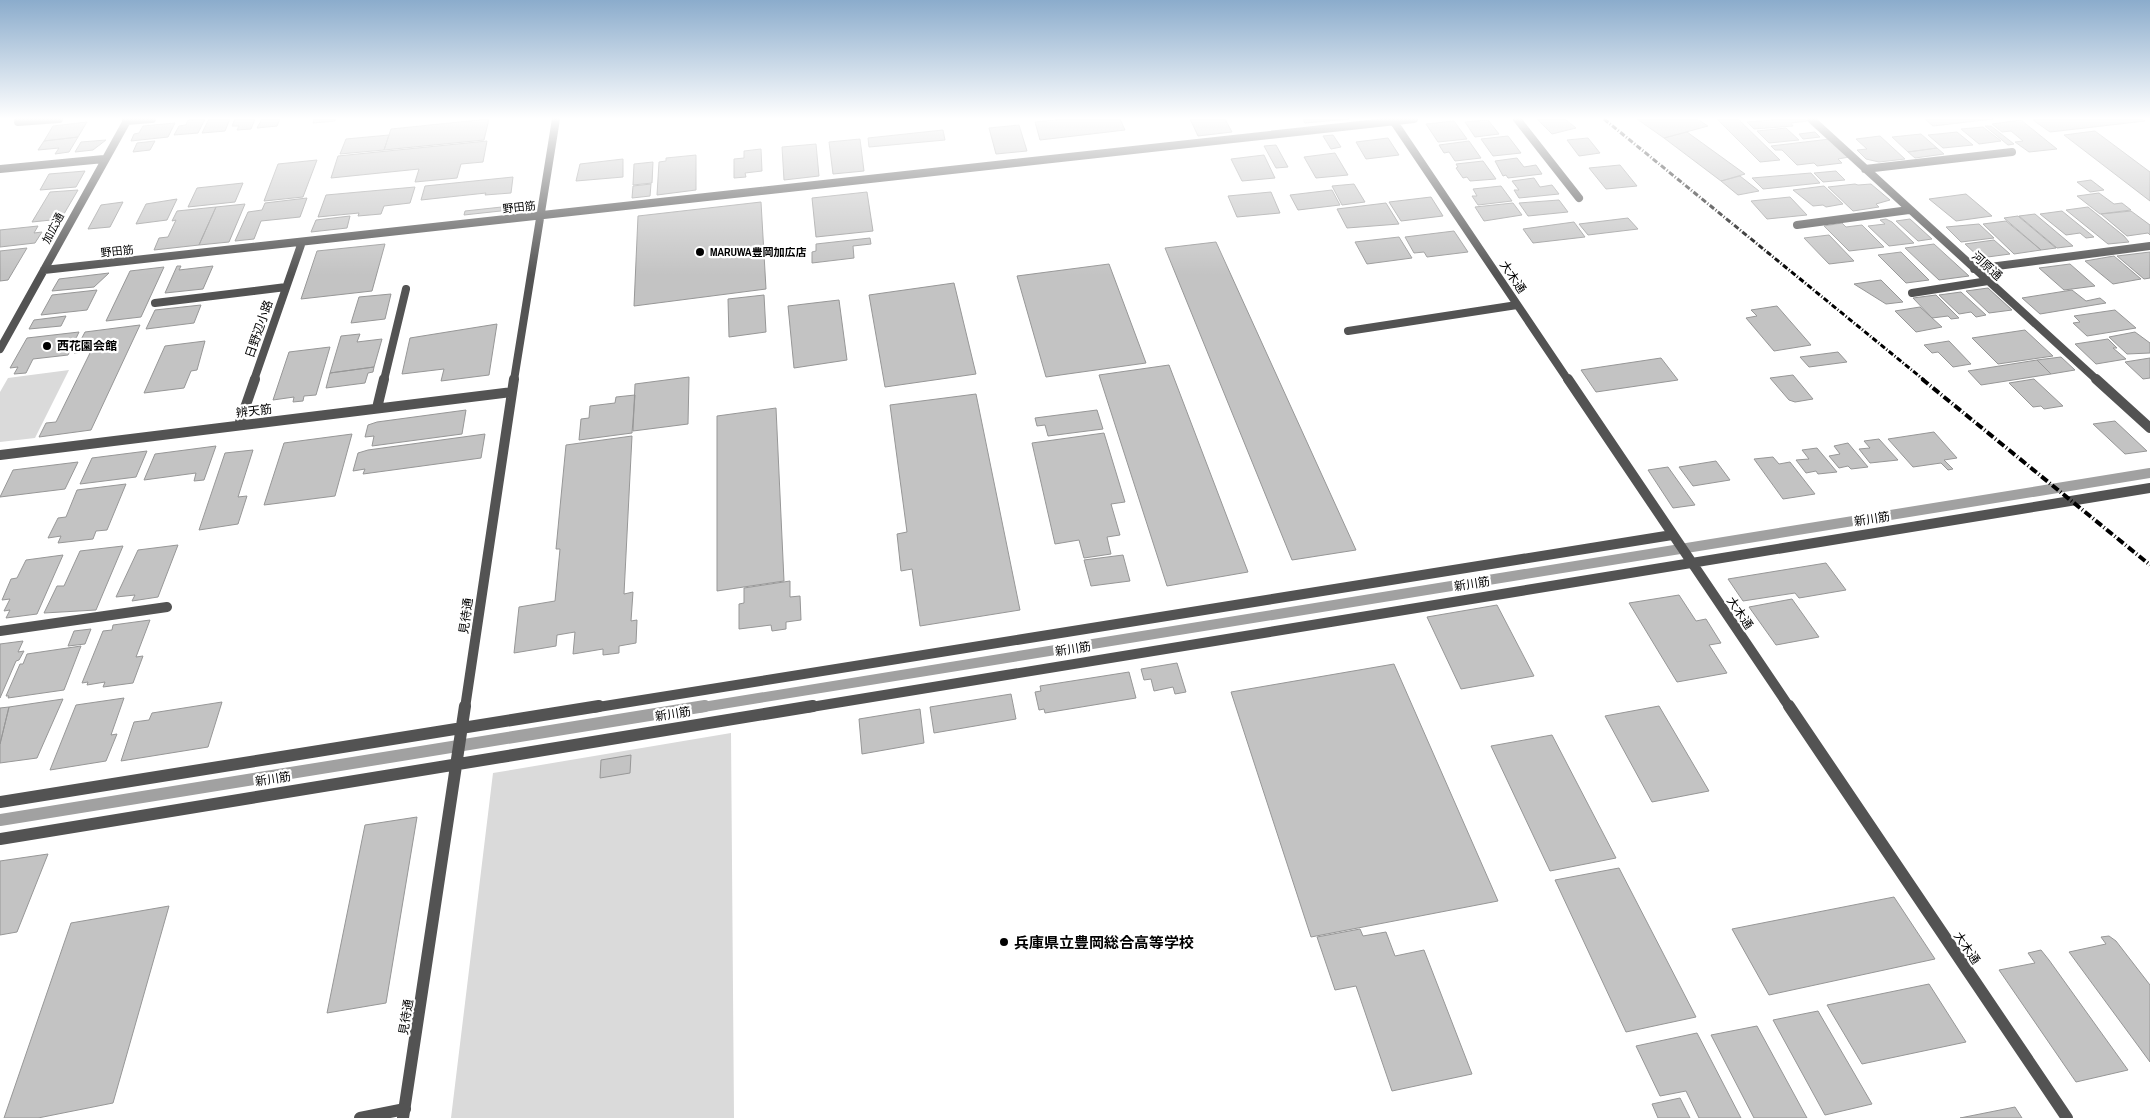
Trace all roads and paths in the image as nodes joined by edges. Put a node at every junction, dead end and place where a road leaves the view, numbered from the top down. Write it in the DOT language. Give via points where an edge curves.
graph roads {
  1 [pos="97,171"];
  2 [pos="548,171"];
  3 [pos="934,171"];
  4 [pos="1427,171"];
  5 [pos="1558,171"];
  6 [pos="1867,171"];
  7 [pos="1579,198"];
  8 [pos="1909,210"];
  9 [pos="541,215"];
  10 [pos="1797,225"];
  11 [pos="302,242"];
  12 [pos="2150,246"];
  13 [pos="1974,269"];
  14 [pos="44,270"];
  15 [pos="1988,282"];
  16 [pos="286,287"];
  17 [pos="406,289"];
  18 [pos="1912,292"];
  19 [pos="155,303"];
  20 [pos="1517,305"];
  21 [pos="1348,331"];
  22 [pos="0,349"];
  23 [pos="512,392"];
  24 [pos="377,408"];
  25 [pos="239,425"];
  26 [pos="2150,428"];
  27 [pos="0,455"];
  28 [pos="2150,488"];
  29 [pos="1672,534"];
  30 [pos="1691,562"];
  31 [pos="167,607"];
  32 [pos="0,631"];
  33 [pos="462,727"];
  34 [pos="457,763"];
  35 [pos="0,802"];
  36 [pos="0,839"];
  37 [pos="404,1113"];
  38 [pos="360,1118"];
  39 [pos="2067,1118"];
  1 -- 14 [label="street, 加広通"];
  2 -- 9 [label="street, 見待通"];
  3 -- 9 [label="street, 野田筋"];
  4 -- 20 [label="street, 大木通"];
  5 -- 7 [label="street"];
  6 -- 8 [label="street, 河原通"];
  8 -- 10 [label="street"];
  8 -- 13 [label="street, 河原通"];
  9 -- 11 [label="street, 野田筋"];
  9 -- 23 [label="street, 見待通"];
  11 -- 14 [label="street, 野田筋"];
  11 -- 16 [label="street, 日野辺小路"];
  12 -- 13 [label="street"];
  13 -- 15 [label="street, 河原通"];
  14 -- 22 [label="street, 加広通"];
  15 -- 18 [label="street"];
  15 -- 26 [label="street, 河原通"];
  16 -- 19 [label="street"];
  16 -- 25 [label="street, 日野辺小路"];
  17 -- 24 [label="street"];
  20 -- 21 [label="street"];
  20 -- 29 [label="street, 大木通"];
  23 -- 24 [label="street, 辨天筋"];
  23 -- 33 [label="street, 見待通"];
  24 -- 25 [label="street, 辨天筋"];
  25 -- 27 [label="street, 辨天筋"];
  28 -- 30 [label="street, 新川筋"];
  29 -- 30 [label="street, 大木通"];
  29 -- 33 [label="street, 新川筋"];
  30 -- 34 [label="street, 新川筋"];
  30 -- 39 [label="street, 大木通"];
  31 -- 32 [label="street"];
  33 -- 34 [label="street, 見待通"];
  33 -- 35 [label="street, 新川筋"];
  34 -- 36 [label="street, 新川筋"];
  34 -- 37 [label="street, 見待通"];
  37 -- 38 [label="street"];
}
